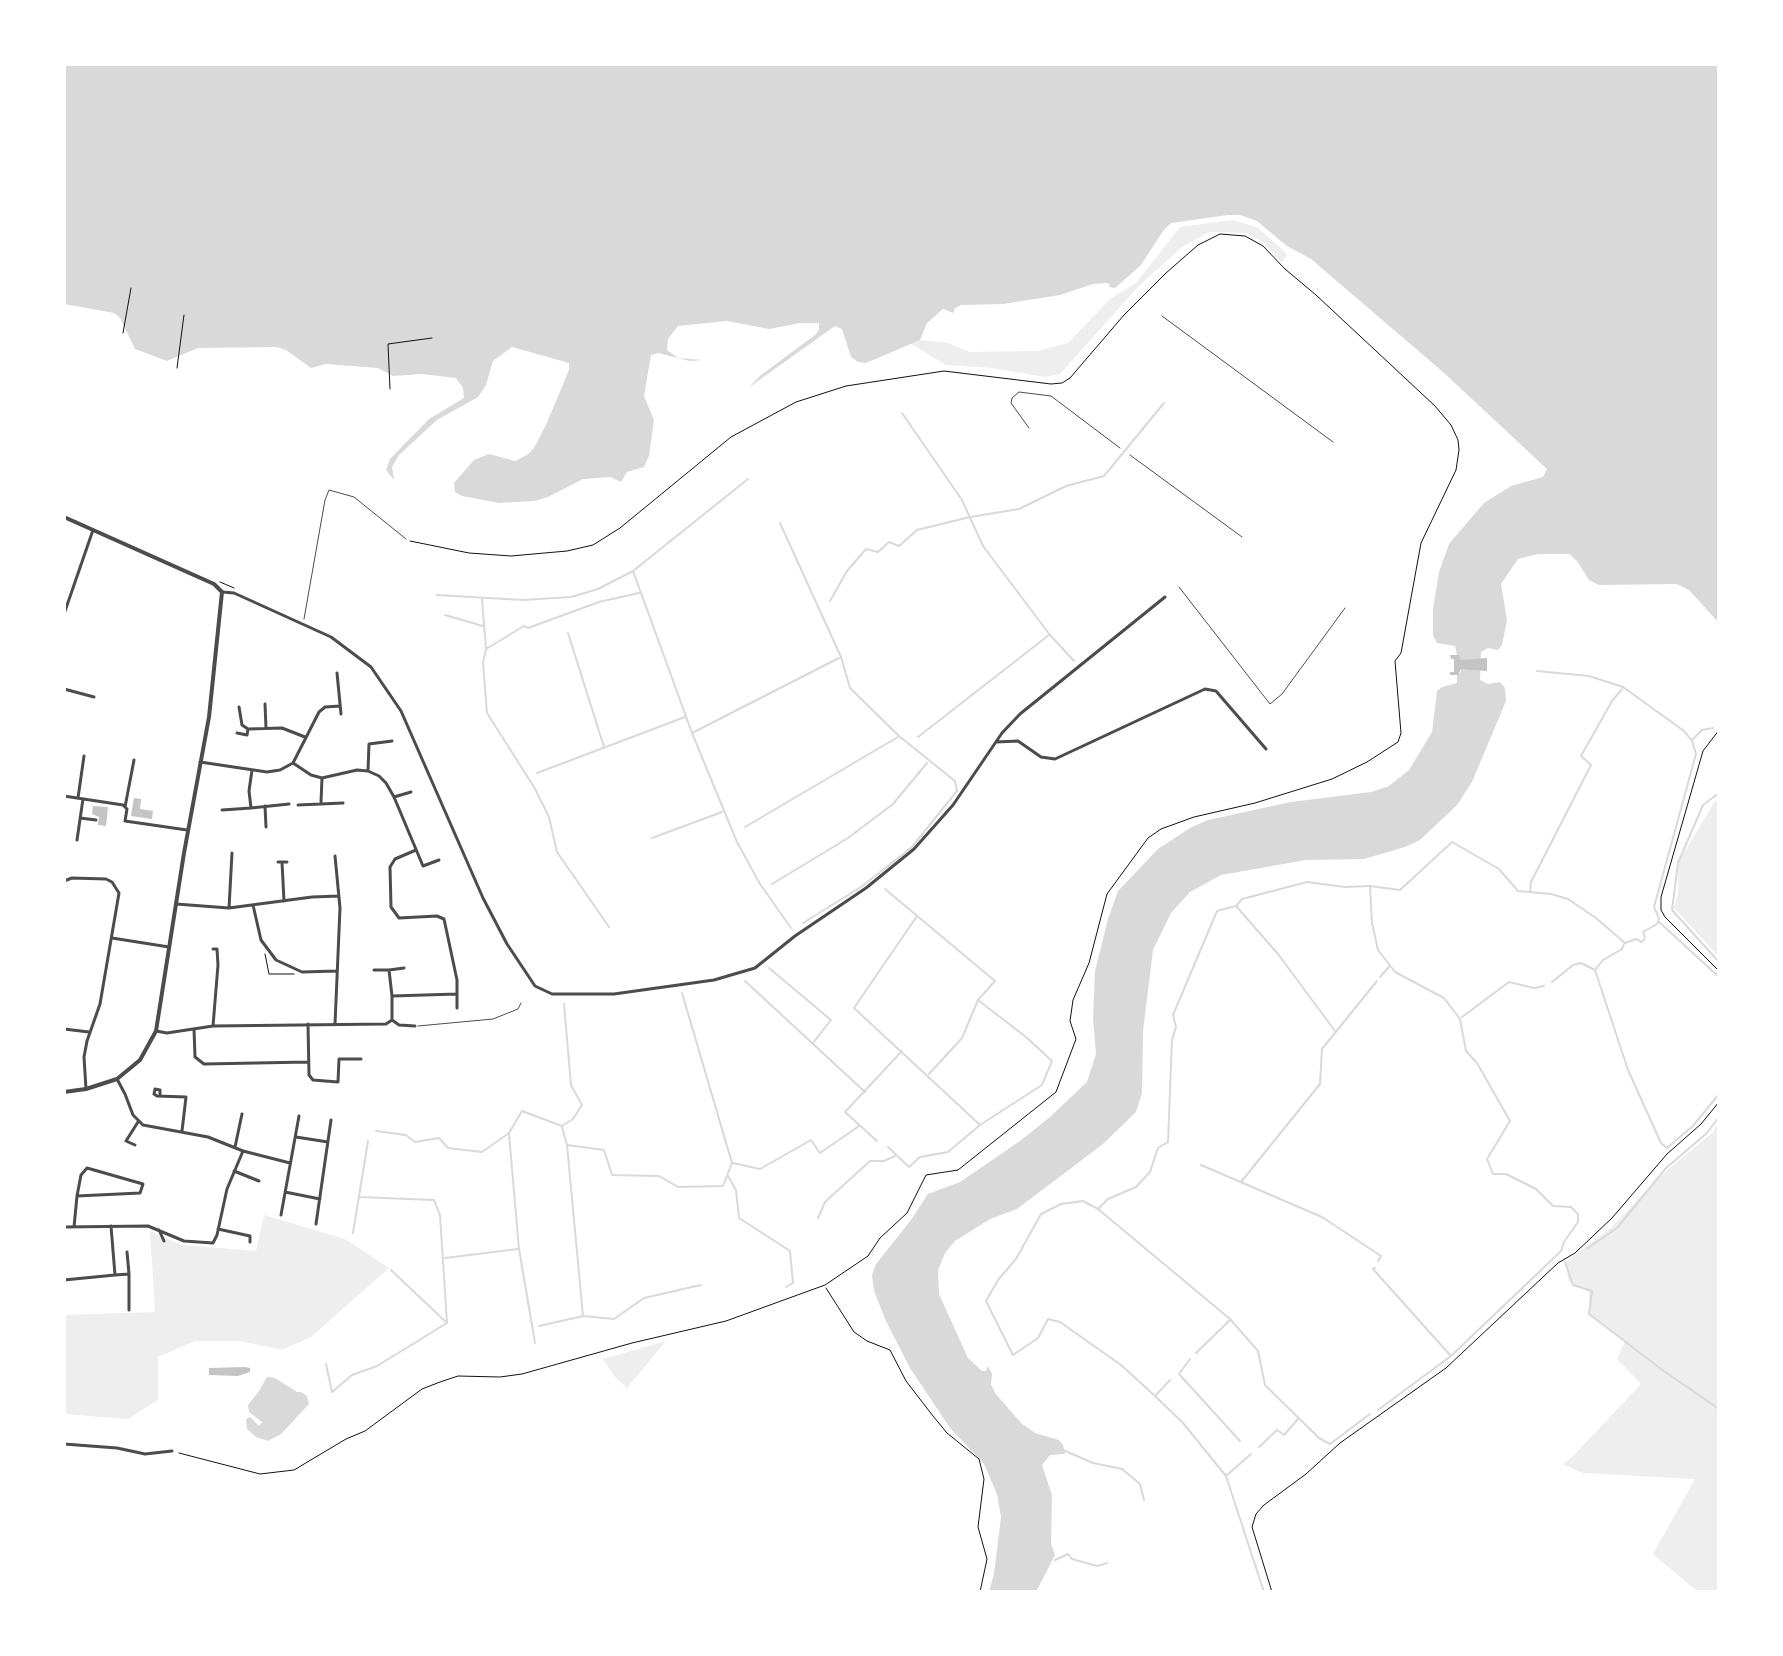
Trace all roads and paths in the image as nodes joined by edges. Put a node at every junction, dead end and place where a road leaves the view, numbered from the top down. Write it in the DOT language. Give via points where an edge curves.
graph roads {
  1 [pos="131,288"];
  2 [pos="184,315"];
  3 [pos="1162,316"];
  4 [pos="123,333"];
  5 [pos="432,338"];
  6 [pos="177,368"];
  7 [pos="390,389"];
  8 [pos="1029,428"];
  9 [pos="1333,442"];
  10 [pos="1120,448"];
  11 [pos="1130,455"];
  12 [pos="64,517"];
  13 [pos="93,530"];
  14 [pos="1242,537"];
  15 [pos="406,539"];
  16 [pos="1179,587"];
  17 [pos="222,592"];
  18 [pos="1165,597"];
  19 [pos="1345,608"];
  20 [pos="64,614"];
  21 [pos="304,622"];
  22 [pos="337,673"];
  23 [pos="64,689"];
  24 [pos="94,697"];
  25 [pos="265,704"];
  26 [pos="340,706"];
  27 [pos="239,707"];
  28 [pos="341,714"];
  29 [pos="266,728"];
  30 [pos="248,729"];
  31 [pos="1719,730"];
  32 [pos="237,733"];
  33 [pos="305,737"];
  34 [pos="392,741"];
  35 [pos="996,742"];
  36 [pos="1266,749"];
  37 [pos="84,756"];
  38 [pos="134,760"];
  39 [pos="200,762"];
  40 [pos="293,763"];
  41 [pos="252,770"];
  42 [pos="368,771"];
  43 [pos="322,778"];
  44 [pos="411,792"];
  45 [pos="64,796"];
  46 [pos="394,797"];
  47 [pos="78,798"];
  48 [pos="83,799"];
  49 [pos="321,803"];
  50 [pos="343,803"];
  51 [pos="289,804"];
  52 [pos="298,805"];
  53 [pos="265,806"];
  54 [pos="125,807"];
  55 [pos="251,808"];
  56 [pos="222,810"];
  57 [pos="80,818"];
  58 [pos="96,820"];
  59 [pos="266,827"];
  60 [pos="188,830"];
  61 [pos="77,840"];
  62 [pos="416,850"];
  63 [pos="232,853"];
  64 [pos="335,856"];
  65 [pos="439,860"];
  66 [pos="282,862"];
  67 [pos="64,881"];
  68 [pos="339,896"];
  69 [pos="284,901"];
  70 [pos="176,904"];
  71 [pos="253,905"];
  72 [pos="229,908"];
  73 [pos="112,938"];
  74 [pos="169,947"];
  75 [pos="217,949"];
  76 [pos="268,952"];
  77 [pos="404,968"];
  78 [pos="374,970"];
  79 [pos="389,970"];
  80 [pos="336,971"];
  81 [pos="1719,971"];
  82 [pos="302,972"];
  83 [pos="457,994"];
  84 [pos="392,996"];
  85 [pos="521,1003"];
  86 [pos="457,1008"];
  87 [pos="392,1020"];
  88 [pos="308,1023"];
  89 [pos="335,1024"];
  90 [pos="213,1026"];
  91 [pos="415,1026"];
  92 [pos="64,1029"];
  93 [pos="194,1029"];
  94 [pos="156,1031"];
  95 [pos="89,1032"];
  96 [pos="361,1059"];
  97 [pos="308,1062"];
  98 [pos="117,1079"];
  99 [pos="86,1089"];
  100 [pos="64,1092"];
  101 [pos="160,1095"];
  102 [pos="1719,1102"];
  103 [pos="242,1114"];
  104 [pos="299,1116"];
  105 [pos="331,1120"];
  106 [pos="138,1122"];
  107 [pos="182,1131"];
  108 [pos="296,1137"];
  109 [pos="328,1142"];
  110 [pos="135,1145"];
  111 [pos="235,1147"];
  112 [pos="243,1151"];
  113 [pos="290,1163"];
  114 [pos="234,1171"];
  115 [pos="259,1181"];
  116 [pos="285,1192"];
  117 [pos="77,1196"];
  118 [pos="320,1199"];
  119 [pos="281,1215"];
  120 [pos="316,1224"];
  121 [pos="111,1226"];
  122 [pos="64,1227"];
  123 [pos="74,1227"];
  124 [pos="218,1229"];
  125 [pos="159,1230"];
  126 [pos="164,1241"];
  127 [pos="250,1242"];
  128 [pos="127,1252"];
  129 [pos="129,1274"];
  130 [pos="115,1275"];
  131 [pos="64,1280"];
  132 [pos="825,1285"];
  133 [pos="129,1310"];
  134 [pos="64,1444"];
  135 [pos="172,1451"];
  136 [pos="980,1592"];
  137 [pos="1272,1592"];
  1 -- 4 [label="path"];
  2 -- 6 [label="path"];
  3 -- 9 [label="lane"];
  5 -- 7 [label="path" via="388,344"];
  8 -- 10 [label="lane" via="1011,403 1019,392 1051,396"];
  11 -- 14 [label="lane"];
  12 -- 13 [label="street"];
  13 -- 17 [label="street"];
  13 -- 20 [label="street"];
  15 -- 21 [label="lane" via="354,497 329,490"];
  15 -- 132 [label="path" via="494,555 586,547 620,528 731,437 819,394 944,371 1062,383 1166,273 1220,234 1236,234 1263,246 1441,412 1458,440 1456,470 1421,543 1401,653 1395,659 1401,733 1394,745 1332,779 1194,817 1148,838 1107,894 1073,1000 1070,1021 1076,1039 1056,1092 958,1170 926,1175 907,1213 868,1256"];
  16 -- 19 [label="lane" via="1270,704"];
  17 -- 21 [label="street"];
  17 -- 39 [label="street"];
  18 -- 35 [label="street" via="1038,698"];
  21 -- 35 [label="street" via="371,667 401,711 507,944 539,990 552,994 614,994 714,980 755,968 914,849 974,778"];
  22 -- 26 [label="street"];
  23 -- 24 [label="street"];
  25 -- 29 [label="street"];
  26 -- 28 [label="street"];
  26 -- 33 [label="street" via="325,707"];
  27 -- 30 [label="street" via="242,725"];
  29 -- 30 [label="street"];
  29 -- 33 [label="street"];
  30 -- 32 [label="street" via="247,735"];
  31 -- 81 [label="path" via="1703,751 1661,910"];
  33 -- 40 [label="street"];
  34 -- 42 [label="street" via="369,744"];
  35 -- 36 [label="street" via="1018,741 1041,757 1055,759 1205,689 1216,691"];
  37 -- 47 [label="street"];
  38 -- 54 [label="street"];
  39 -- 41 [label="street"];
  39 -- 60 [label="street"];
  40 -- 41 [label="street" via="280,770"];
  40 -- 43 [label="street"];
  41 -- 55 [label="street"];
  42 -- 43 [label="street"];
  42 -- 46 [label="street" via="386,783"];
  43 -- 49 [label="street"];
  44 -- 46 [label="street"];
  45 -- 47 [label="street"];
  46 -- 62 [label="street"];
  47 -- 48 [label="street"];
  48 -- 54 [label="street"];
  48 -- 57 [label="street"];
  49 -- 50 [label="street"];
  49 -- 52 [label="street"];
  51 -- 53 [label="street"];
  53 -- 55 [label="street"];
  53 -- 59 [label="street"];
  54 -- 60 [label="street" via="125,821"];
  55 -- 56 [label="street"];
  57 -- 58 [label="street"];
  57 -- 61 [label="street"];
  60 -- 70 [label="street"];
  62 -- 65 [label="street" via="423,866"];
  62 -- 83 [label="street" via="390,867 391,907 399,918 444,919"];
  63 -- 72 [label="street"];
  64 -- 68 [label="street"];
  66 -- 69 [label="street"];
  67 -- 73 [label="street" via="106,879 117,887"];
  68 -- 69 [label="street"];
  68 -- 80 [label="street"];
  69 -- 71 [label="street"];
  70 -- 72 [label="street"];
  70 -- 74 [label="street"];
  71 -- 72 [label="street"];
  71 -- 76 [label="street"];
  73 -- 74 [label="street"];
  73 -- 95 [label="street" via="100,1004"];
  74 -- 94 [label="street"];
  75 -- 90 [label="street"];
  76 -- 82 [label="street"];
  76 -- 82 [label="path" via="263,955 269,974"];
  77 -- 79 [label="street"];
  78 -- 79 [label="street"];
  79 -- 84 [label="street"];
  80 -- 82 [label="street"];
  80 -- 89 [label="street"];
  83 -- 84 [label="street"];
  83 -- 86 [label="street"];
  84 -- 87 [label="street"];
  85 -- 91 [label="lane" via="493,1019"];
  87 -- 89 [label="street"];
  87 -- 91 [label="street"];
  88 -- 89 [label="street"];
  88 -- 90 [label="street"];
  88 -- 97 [label="street"];
  90 -- 93 [label="street"];
  92 -- 95 [label="street"];
  93 -- 94 [label="street"];
  93 -- 97 [label="street" via="195,1057 204,1064"];
  94 -- 98 [label="street" via="140,1060"];
  95 -- 99 [label="street"];
  96 -- 97 [label="street" via="339,1059 338,1082 313,1080"];
  98 -- 99 [label="street"];
  98 -- 106 [label="street"];
  99 -- 100 [label="street"];
  101 -- 107 [label="street" via="188,1097"];
  102 -- 137 [label="path" via="1612,1218 1446,1368 1264,1505 1252,1527"];
  103 -- 111 [label="street"];
  104 -- 108 [label="street"];
  105 -- 109 [label="street"];
  106 -- 107 [label="street" via="152,1129"];
  106 -- 110 [label="street" via="124,1139"];
  107 -- 111 [label="street"];
  108 -- 109 [label="street"];
  108 -- 113 [label="street"];
  109 -- 118 [label="street"];
  111 -- 112 [label="street"];
  112 -- 113 [label="street"];
  112 -- 114 [label="street"];
  113 -- 116 [label="street"];
  114 -- 115 [label="street"];
  114 -- 124 [label="street"];
  116 -- 118 [label="street"];
  116 -- 119 [label="street"];
  117 -- 117 [label="street" via="140,1193 143,1184 87,1168"];
  117 -- 123 [label="street"];
  118 -- 120 [label="street"];
  121 -- 123 [label="street"];
  121 -- 125 [label="street"];
  121 -- 130 [label="street"];
  122 -- 123 [label="street"];
  124 -- 125 [label="street" via="212,1244 184,1241"];
  124 -- 127 [label="street" via="250,1236"];
  125 -- 126 [label="street"];
  128 -- 129 [label="street"];
  129 -- 130 [label="street"];
  129 -- 133 [label="street"];
  130 -- 131 [label="street"];
  132 -- 135 [label="path" via="726,1321 522,1374 458,1376 440,1382 294,1470 260,1474"];
  132 -- 136 [label="path" via="854,1332 890,1350 933,1416 979,1459 984,1479 978,1527 987,1559"];
  134 -- 135 [label="street" via="145,1454"];
}
